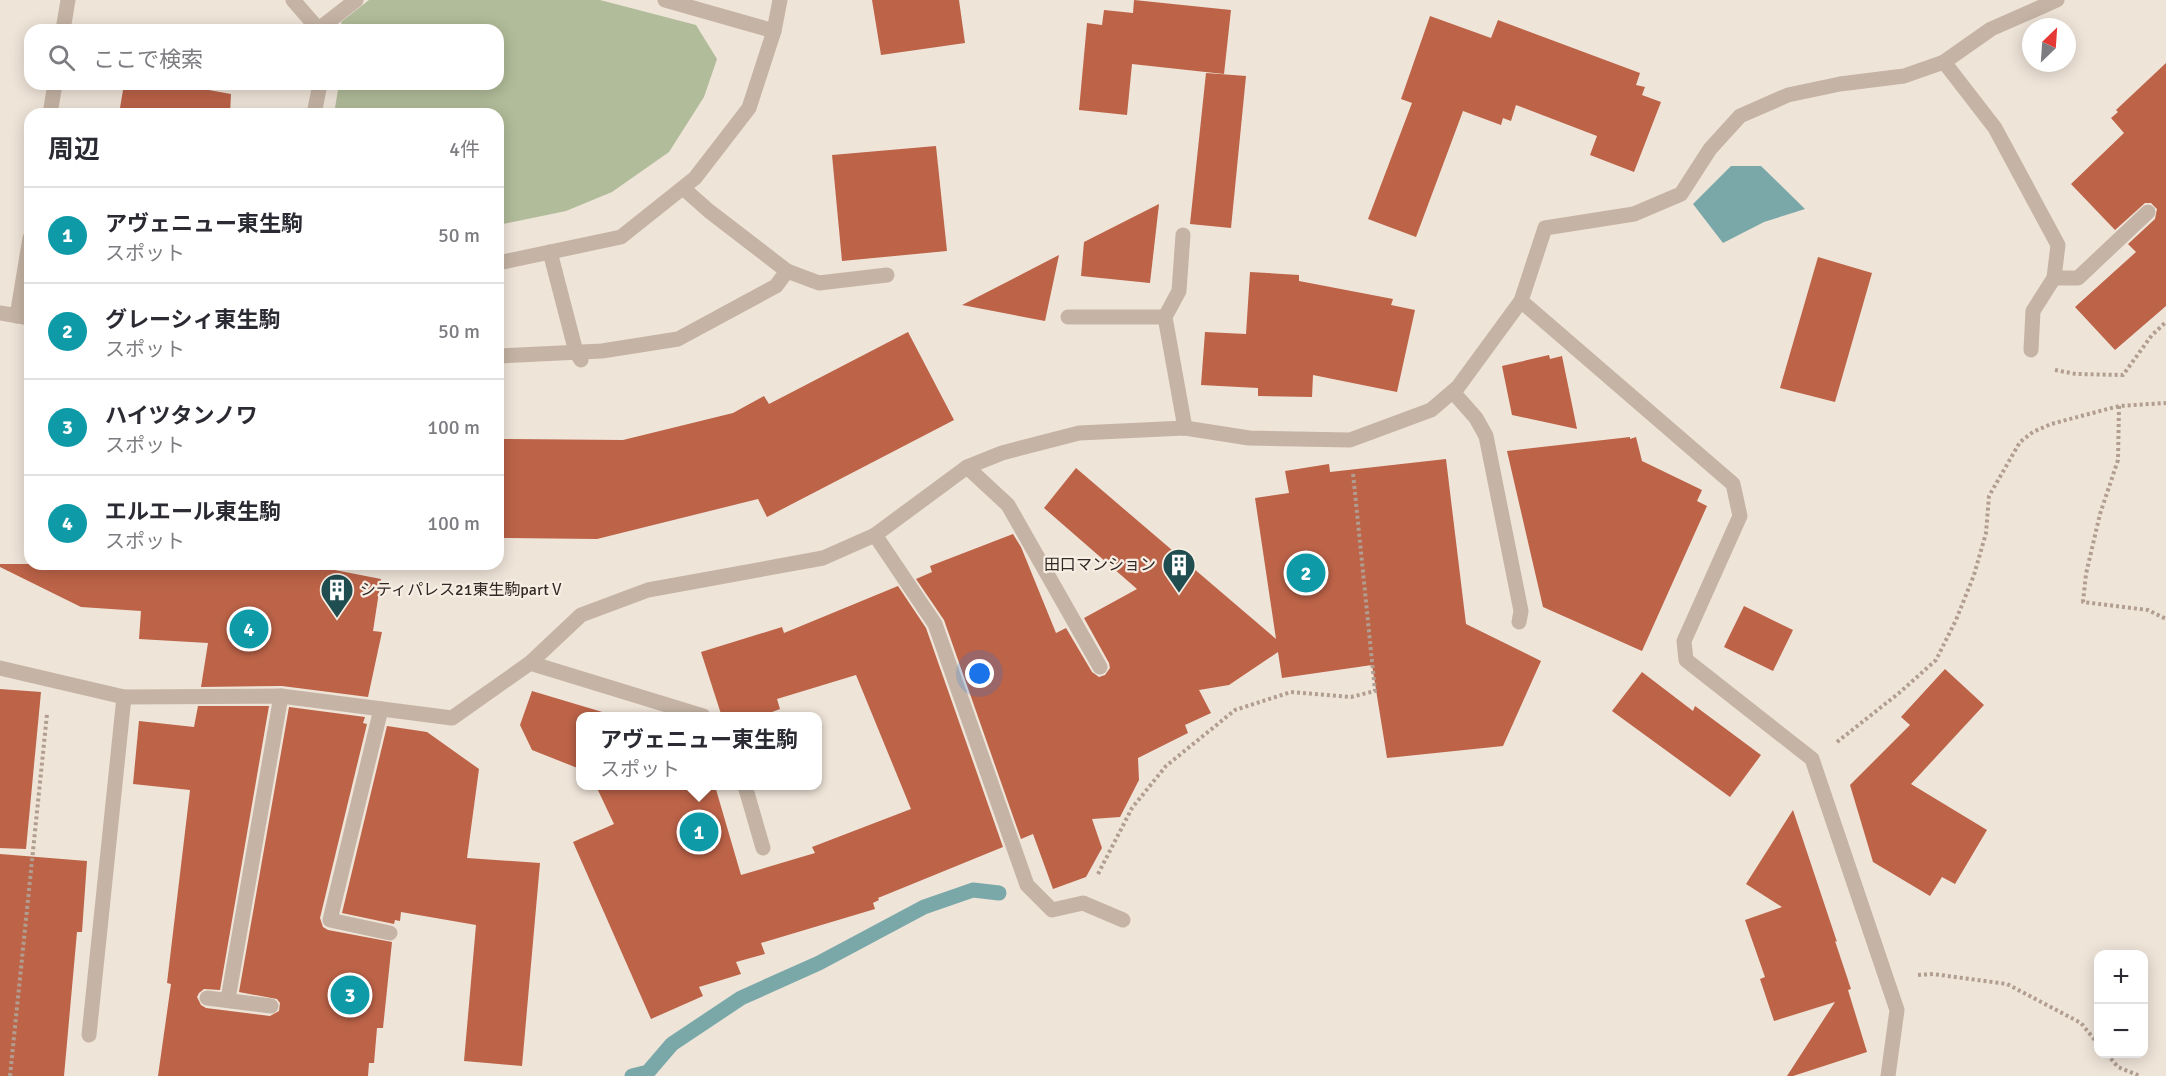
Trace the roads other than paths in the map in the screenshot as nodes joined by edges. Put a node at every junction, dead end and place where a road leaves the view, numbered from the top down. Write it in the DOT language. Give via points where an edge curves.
graph roads {
  1 [pos="68,0"];
  2 [pos="293,0"];
  3 [pos="356,0"];
  4 [pos="665,0"];
  5 [pos="780,0"];
  6 [pos="2057,0"];
  7 [pos="64,24"];
  8 [pos="314,24"];
  9 [pos="326,24"];
  10 [pos="774,31"];
  11 [pos="1944,62"];
  12 [pos="54,90"];
  13 [pos="319,90"];
  14 [pos="51,108"];
  15 [pos="315,108"];
  16 [pos="683,188"];
  17 [pos="2148,212"];
  18 [pos="1184,235"];
  19 [pos="550,252"];
  20 [pos="504,262"];
  21 [pos="787,271"];
  22 [pos="887,275"];
  23 [pos="2054,278"];
  24 [pos="1521,301"];
  25 [pos="0,314"];
  26 [pos="24,317"];
  27 [pos="1068,317"];
  28 [pos="1165,317"];
  29 [pos="2031,350"];
  30 [pos="504,356"];
  31 [pos="578,356"];
  32 [pos="1453,392"];
  33 [pos="1185,428"];
  34 [pos="967,467"];
  35 [pos="875,535"];
  36 [pos="1519,622"];
  37 [pos="530,663"];
  38 [pos="1100,667"];
  39 [pos="0,668"];
  40 [pos="281,696"];
  41 [pos="124,697"];
  42 [pos="381,709"];
  43 [pos="687,712"];
  44 [pos="746,790"];
  45 [pos="763,848"];
  46 [pos="1124,920"];
  47 [pos="390,933"];
  48 [pos="207,998"];
  49 [pos="228,999"];
  50 [pos="270,1006"];
  51 [pos="89,1035"];
  52 [pos="1888,1076"];
  1 -- 7 [label="street"];
  2 -- 8 [label="street"];
  3 -- 9 [label="street"];
  4 -- 10 [label="street"];
  5 -- 10 [label="street"];
  6 -- 11 [label="street" via="1991,29"];
  10 -- 16 [label="street" via="749,108"];
  11 -- 23 [label="street" via="1995,128 2058,245"];
  11 -- 24 [label="street" via="1904,76 1788,95 1740,116 1710,149 1681,194 1634,214 1545,228"];
  12 -- 14 [label="street"];
  13 -- 15 [label="street"];
  16 -- 19 [label="street" via="621,237"];
  16 -- 21 [label="street"];
  17 -- 23 [label="street" via="2078,278"];
  18 -- 28 [label="street" via="1179,291"];
  19 -- 20 [label="street"];
  19 -- 31 [label="street"];
  21 -- 22 [label="street" via="819,283"];
  21 -- 31 [label="street" via="776,286 678,339"];
  23 -- 29 [label="street" via="2033,311"];
  24 -- 32 [label="street"];
  24 -- 52 [label="street" via="1733,484 1740,516 1684,641 1686,660 1812,759 1897,1010"];
  25 -- 26 [label="street"];
  27 -- 28 [label="street"];
  28 -- 33 [label="street"];
  30 -- 31 [label="street"];
  32 -- 33 [label="street" via="1431,410 1350,440 1249,438"];
  32 -- 36 [label="street" via="1486,436 1521,612"];
  33 -- 34 [label="street" via="1079,433 1002,453"];
  34 -- 35 [label="street"];
  34 -- 38 [label="street" via="1008,505"];
  35 -- 37 [label="street" via="823,558 648,590 581,615"];
  35 -- 46 [label="street" via="935,624 1027,885 1052,910 1083,903"];
  37 -- 42 [label="street" via="452,718"];
  37 -- 43 [label="street"];
  39 -- 41 [label="street"];
  40 -- 41 [label="street"];
  40 -- 42 [label="street"];
  40 -- 49 [label="street"];
  41 -- 51 [label="street"];
  42 -- 47 [label="street" via="330,920"];
  44 -- 45 [label="street"];
  48 -- 49 [label="street"];
  49 -- 50 [label="street"];
}
